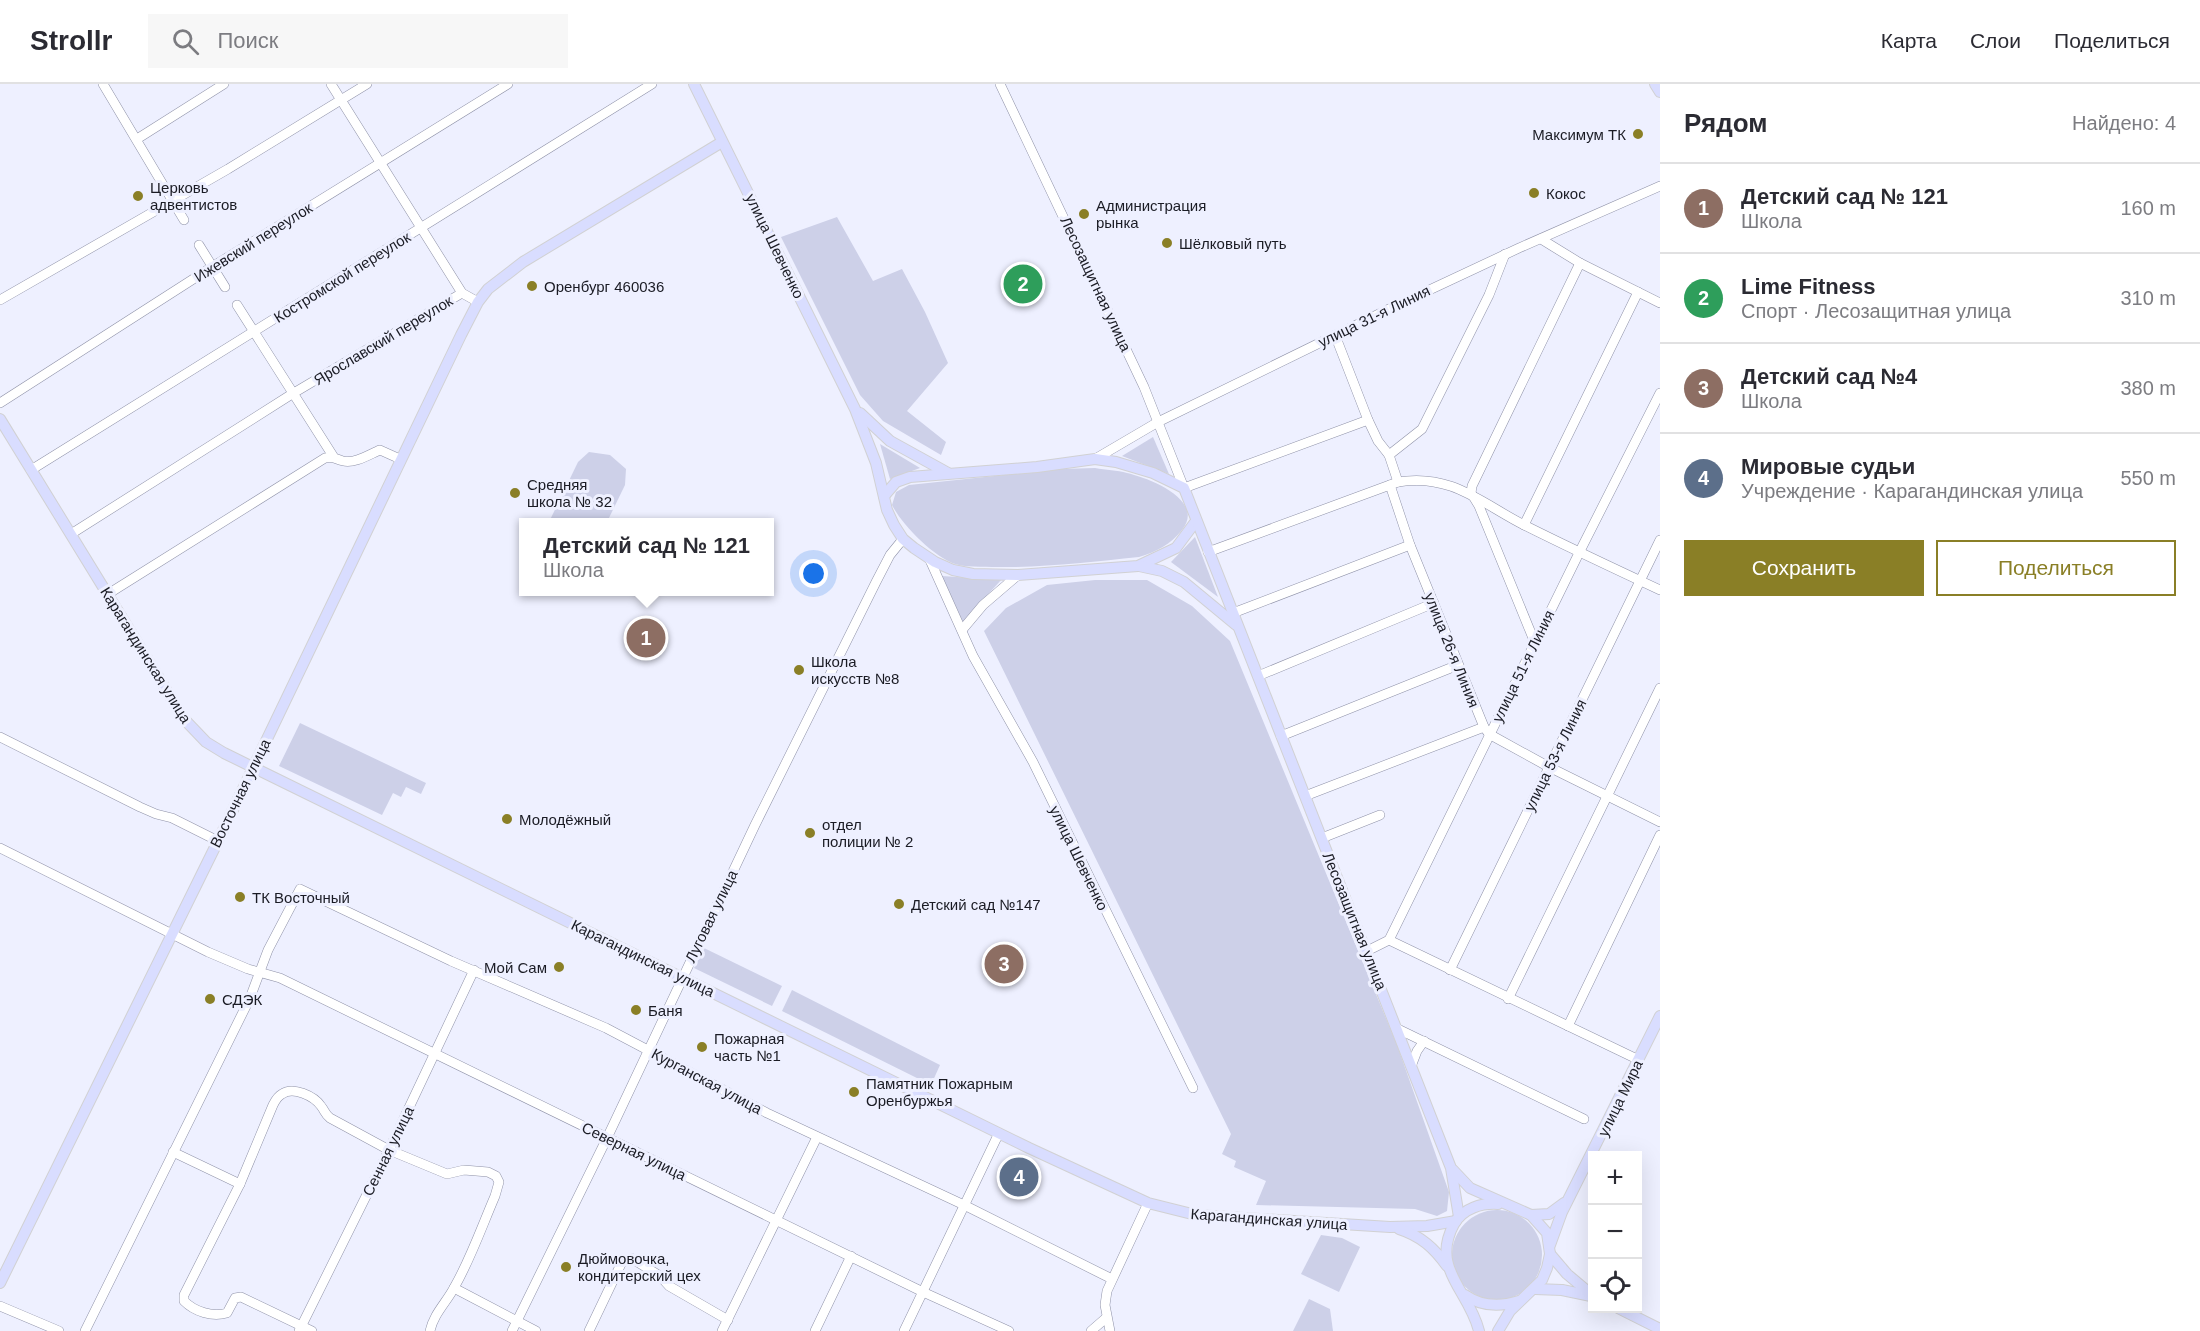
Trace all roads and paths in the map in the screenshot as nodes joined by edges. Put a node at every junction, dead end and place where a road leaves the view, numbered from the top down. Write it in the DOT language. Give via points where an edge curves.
graph roads {
  1 [pos="103,84"];
  2 [pos="224,84"];
  3 [pos="331,84"];
  4 [pos="367,84"];
  5 [pos="508,84"];
  6 [pos="652,84"];
  7 [pos="694,84"];
  8 [pos="1000,84"];
  9 [pos="1655,84"];
  10 [pos="1660,92"];
  11 [pos="341,100"];
  12 [pos="137,139"];
  13 [pos="723,142"];
  14 [pos="382,164"];
  15 [pos="1660,186"];
  16 [pos="173,201"];
  17 [pos="184,220"];
  18 [pos="422,228"];
  19 [pos="1541,239"];
  20 [pos="199,245"];
  21 [pos="1505,254"];
  22 [pos="1580,263"];
  23 [pos="212,267"];
  24 [pos="225,287"];
  25 [pos="462,292"];
  26 [pos="1638,292"];
  27 [pos="0,300"];
  28 [pos="478,302"];
  29 [pos="1660,303"];
  30 [pos="237,305"];
  31 [pos="255,331"];
  32 [pos="1335,335"];
  33 [pos="1660,393"];
  34 [pos="292,394"];
  35 [pos="0,403"];
  36 [pos="855,409"];
  37 [pos="0,419"];
  38 [pos="1368,420"];
  39 [pos="1158,422"];
  40 [pos="1389,455"];
  41 [pos="333,456"];
  42 [pos="400,459"];
  43 [pos="1095,459"];
  44 [pos="31,470"];
  45 [pos="948,473"];
  46 [pos="1394,483"];
  47 [pos="1184,488"];
  48 [pos="1471,494"];
  49 [pos="884,496"];
  50 [pos="1196,521"];
  51 [pos="1524,525"];
  52 [pos="71,534"];
  53 [pos="903,539"];
  54 [pos="1660,540"];
  55 [pos="1410,545"];
  56 [pos="1580,551"];
  57 [pos="1208,552"];
  58 [pos="929,558"];
  59 [pos="1138,566"];
  60 [pos="1018,575"];
  61 [pos="1640,580"];
  62 [pos="1660,590"];
  63 [pos="108,594"];
  64 [pos="1434,603"];
  65 [pos="1233,613"];
  66 [pos="1239,627"];
  67 [pos="962,630"];
  68 [pos="1535,643"];
  69 [pos="1458,664"];
  70 [pos="1258,676"];
  71 [pos="1660,688"];
  72 [pos="1487,730"];
  73 [pos="1281,736"];
  74 [pos="0,737"];
  75 [pos="1549,767"];
  76 [pos="252,769"];
  77 [pos="1305,795"];
  78 [pos="1608,797"];
  79 [pos="1380,815"];
  80 [pos="1660,822"];
  81 [pos="1660,835"];
  82 [pos="1322,838"];
  83 [pos="218,841"];
  84 [pos="0,848"];
  85 [pos="172,934"];
  86 [pos="1389,940"];
  87 [pos="1367,951"];
  88 [pos="474,970"];
  89 [pos="1450,970"];
  90 [pos="259,971"];
  91 [pos="681,977"];
  92 [pos="1508,999"];
  93 [pos="1660,1016"];
  94 [pos="1568,1026"];
  95 [pos="1398,1029"];
  96 [pos="1425,1041"];
  97 [pos="647,1050"];
  98 [pos="435,1053"];
  99 [pos="1639,1059"];
  100 [pos="1412,1064"];
  101 [pos="1193,1088"];
  102 [pos="1584,1119"];
  103 [pos="999,1133"];
  104 [pos="817,1137"];
  105 [pos="607,1138"];
  106 [pos="389,1150"];
  107 [pos="173,1152"];
  108 [pos="1451,1168"];
  109 [pos="240,1184"];
  110 [pos="1569,1198"];
  111 [pos="1148,1203"];
  112 [pos="1502,1204"];
  113 [pos="964,1205"];
  114 [pos="1531,1215"];
  115 [pos="1457,1219"];
  116 [pos="776,1221"];
  117 [pos="1390,1227"];
  118 [pos="1550,1250"];
  119 [pos="851,1256"];
  120 [pos="1449,1270"];
  121 [pos="1112,1279"];
  122 [pos="0,1283"];
  123 [pos="454,1288"];
  124 [pos="1535,1289"];
  125 [pos="923,1292"];
  126 [pos="1460,1292"];
  127 [pos="1588,1292"];
  128 [pos="1588,1295"];
  129 [pos="1520,1301"];
  130 [pos="0,1306"];
  131 [pos="1628,1313"];
  132 [pos="1106,1318"];
  133 [pos="728,1320"];
  134 [pos="517,1322"];
  135 [pos="996,1328"];
  136 [pos="300,1329"];
  137 [pos="1660,1329"];
  138 [pos="59,1331"];
  139 [pos="85,1331"];
  140 [pos="312,1331"];
  141 [pos="430,1331"];
  142 [pos="512,1331"];
  143 [pos="536,1331"];
  144 [pos="588,1331"];
  145 [pos="722,1331"];
  146 [pos="815,1331"];
  147 [pos="904,1331"];
  148 [pos="1010,1331"];
  149 [pos="1091,1331"];
  150 [pos="1110,1331"];
  151 [pos="1479,1331"];
  152 [pos="1498,1331"];
  1 -- 12 [label="street"];
  2 -- 12 [label="street"];
  3 -- 11 [label="street"];
  4 -- 11 [label="street"];
  5 -- 14 [label="street, Ижевский переулок"];
  6 -- 18 [label="street, Костромской переулок"];
  7 -- 13 [label="main road, улица Шевченко"];
  8 -- 39 [label="street, Лесозащитная улица"];
  9 -- 10 [label="main road"];
  11 -- 14 [label="street"];
  11 -- 16 [label="street"];
  12 -- 16 [label="street"];
  13 -- 28 [label="main road" via="523,262 499,279"];
  13 -- 36 [label="main road, улица Шевченко"];
  14 -- 18 [label="street"];
  14 -- 23 [label="street, Ижевский переулок"];
  15 -- 19 [label="street, улица 31-я Линия"];
  16 -- 17 [label="street"];
  16 -- 27 [label="street"];
  18 -- 25 [label="street"];
  18 -- 31 [label="street, Костромской переулок"];
  19 -- 21 [label="street, улица 31-я Линия"];
  19 -- 22 [label="street"];
  20 -- 23 [label="street"];
  21 -- 32 [label="street, улица 31-я Линия"];
  21 -- 40 [label="street" via="1489,296 1422,429"];
  22 -- 26 [label="street"];
  22 -- 48 [label="street"];
  23 -- 24 [label="street"];
  23 -- 35 [label="street, Ижевский переулок"];
  25 -- 28 [label="street, Ярославский переулок"];
  25 -- 34 [label="street, Ярославский переулок"];
  26 -- 29 [label="street"];
  26 -- 51 [label="street"];
  28 -- 42 [label="main road, Восточная улица"];
  30 -- 31 [label="street"];
  31 -- 34 [label="street"];
  31 -- 44 [label="street, Костромской переулок"];
  32 -- 38 [label="street, улица 26-я Линия"];
  32 -- 39 [label="street, улица 31-я Линия"];
  33 -- 56 [label="street, улица 51-я Линия"];
  34 -- 41 [label="street"];
  34 -- 52 [label="street, Ярославский переулок"];
  36 -- 45 [label="main road, улица Шевченко" via="890,441"];
  36 -- 49 [label="main road, улица Шевченко" via="874,456"];
  37 -- 44 [label="main road, Карагандинская улица"];
  38 -- 40 [label="street, улица 26-я Линия"];
  38 -- 47 [label="street"];
  39 -- 43 [label="street, улица 31-я Линия"];
  39 -- 47 [label="street, Лесозащитная улица"];
  40 -- 46 [label="street, улица 26-я Линия"];
  41 -- 42 [label="street" via="352,461 381,450"];
  41 -- 63 [label="street"];
  42 -- 76 [label="main road, Восточная улица"];
  43 -- 45 [label="main road"];
  43 -- 47 [label="main road" via="1145,470"];
  44 -- 52 [label="main road, Карагандинская улица"];
  45 -- 49 [label="main road" via="900,480"];
  46 -- 48 [label="street" via="1431,481"];
  46 -- 55 [label="street, улица 26-я Линия"];
  46 -- 57 [label="street"];
  47 -- 50 [label="main road, Лесозащитная улица"];
  48 -- 51 [label="street"];
  48 -- 68 [label="street"];
  49 -- 53 [label="main road, улица Шевченко" via="889,516"];
  50 -- 57 [label="main road, Лесозащитная улица"];
  50 -- 59 [label="main road" via="1176,548"];
  51 -- 56 [label="street"];
  52 -- 63 [label="main road, Карагандинская улица"];
  53 -- 58 [label="main road"];
  53 -- 91 [label="street, Луговая улица" via="876,582"];
  54 -- 61 [label="street, улица 53-я Линия"];
  55 -- 64 [label="street, улица 26-я Линия"];
  55 -- 65 [label="street"];
  56 -- 61 [label="street"];
  56 -- 68 [label="street, улица 51-я Линия"];
  57 -- 65 [label="main road, Лесозащитная улица"];
  58 -- 60 [label="main road" via="961,572"];
  58 -- 67 [label="street, улица Шевченко"];
  59 -- 60 [label="main road"];
  59 -- 66 [label="main road, Лесозащитная улица" via="1162,571 1184,582"];
  60 -- 67 [label="street" via="983,605"];
  61 -- 62 [label="street"];
  61 -- 75 [label="street, улица 53-я Линия"];
  63 -- 76 [label="main road, Карагандинская улица" via="184,719 206,742"];
  64 -- 69 [label="street, улица 26-я Линия"];
  64 -- 70 [label="street"];
  65 -- 66 [label="main road, Лесозащитная улица"];
  66 -- 70 [label="main road, Лесозащитная улица"];
  67 -- 101 [label="street, улица Шевченко" via="1032,762"];
  68 -- 72 [label="street, улица 51-я Линия"];
  69 -- 72 [label="street, улица 26-я Линия"];
  69 -- 73 [label="street"];
  70 -- 73 [label="main road, Лесозащитная улица"];
  71 -- 78 [label="street"];
  72 -- 75 [label="street"];
  72 -- 77 [label="street"];
  72 -- 86 [label="street, улица 51-я Линия"];
  73 -- 77 [label="main road, Лесозащитная улица"];
  74 -- 83 [label="street"];
  75 -- 78 [label="street"];
  75 -- 89 [label="street, улица 53-я Линия"];
  76 -- 83 [label="main road, Восточная улица"];
  76 -- 91 [label="main road, Карагандинская улица"];
  77 -- 82 [label="main road, Лесозащитная улица"];
  78 -- 80 [label="street"];
  78 -- 92 [label="street"];
  79 -- 82 [label="street"];
  81 -- 94 [label="street"];
  82 -- 87 [label="main road, Лесозащитная улица"];
  83 -- 85 [label="main road, Восточная улица"];
  84 -- 85 [label="street, Северная улица"];
  85 -- 90 [label="street, Северная улица"];
  85 -- 122 [label="main road, Восточная улица"];
  86 -- 87 [label="street"];
  86 -- 89 [label="street"];
  87 -- 95 [label="main road, Лесозащитная улица"];
  88 -- 90 [label="street, Курганская улица" via="300,889"];
  88 -- 97 [label="street, Курганская улица"];
  88 -- 98 [label="street, Сенная улица"];
  89 -- 92 [label="street"];
  90 -- 98 [label="street, Северная улица"];
  90 -- 107 [label="street" via="250,998"];
  91 -- 97 [label="street, Луговая улица"];
  91 -- 103 [label="main road, Карагандинская улица"];
  92 -- 94 [label="street"];
  93 -- 99 [label="main road, улица Мира"];
  94 -- 99 [label="street"];
  95 -- 96 [label="street"];
  95 -- 100 [label="main road, Лесозащитная улица"];
  96 -- 100 [label="street"];
  96 -- 102 [label="street"];
  97 -- 104 [label="street, Курганская улица"];
  97 -- 105 [label="street, Луговая улица"];
  98 -- 105 [label="street, Северная улица"];
  98 -- 106 [label="street, Сенная улица"];
  99 -- 110 [label="main road, улица Мира"];
  100 -- 108 [label="main road, Лесозащитная улица"];
  103 -- 111 [label="main road, Карагандинская улица"];
  103 -- 113 [label="street"];
  104 -- 113 [label="street, Курганская улица"];
  104 -- 116 [label="street"];
  105 -- 116 [label="street, Северная улица"];
  105 -- 134 [label="street, Луговая улица"];
  106 -- 109 [label="street" via="330,1118 310,1097 287,1091 273,1105"];
  106 -- 123 [label="street" via="447,1174 464,1170 488,1172 499,1182"];
  106 -- 136 [label="street, Сенная улица"];
  107 -- 109 [label="street"];
  107 -- 139 [label="street"];
  108 -- 112 [label="main road" via="1470,1188"];
  108 -- 115 [label="main road, Лесозащитная улица"];
  109 -- 136 [label="street" via="184,1301 217,1316 227,1313 231,1302 241,1297"];
  110 -- 114 [label="main road" via="1549,1214"];
  110 -- 118 [label="main road, улица Мира" via="1557,1221"];
  111 -- 117 [label="main road, Карагандинская улица" via="1196,1215"];
  111 -- 121 [label="street"];
  112 -- 114 [label="main road"];
  112 -- 115 [label="main road" via="1476,1206"];
  113 -- 121 [label="street, Курганская улица"];
  113 -- 125 [label="street"];
  114 -- 118 [label="main road" via="1547,1233"];
  115 -- 117 [label="main road, Карагандинская улица" via="1427,1226"];
  115 -- 120 [label="main road" via="1446,1244"];
  116 -- 119 [label="street, Северная улица"];
  116 -- 133 [label="street"];
  117 -- 120 [label="main road" via="1430,1245"];
  118 -- 124 [label="main road" via="1547,1268"];
  118 -- 127 [label="main road" via="1567,1274"];
  119 -- 125 [label="street, Северная улица"];
  119 -- 146 [label="street"];
  120 -- 126 [label="main road"];
  121 -- 132 [label="street"];
  123 -- 134 [label="street"];
  123 -- 141 [label="street"];
  124 -- 128 [label="main road"];
  124 -- 129 [label="main road"];
  125 -- 135 [label="street, Северная улица"];
  125 -- 147 [label="street"];
  126 -- 129 [label="main road" via="1483,1304"];
  126 -- 151 [label="main road"];
  129 -- 152 [label="main road"];
  130 -- 138 [label="street"];
  131 -- 137 [label="main road"];
  132 -- 149 [label="street"];
  132 -- 150 [label="street"];
  133 -- 144 [label="street" via="669,1286 631,1258 621,1264"];
  133 -- 145 [label="street"];
  134 -- 142 [label="street, Луговая улица"];
  134 -- 143 [label="street"];
  135 -- 148 [label="street, Северная улица"];
  136 -- 140 [label="street"];
}
